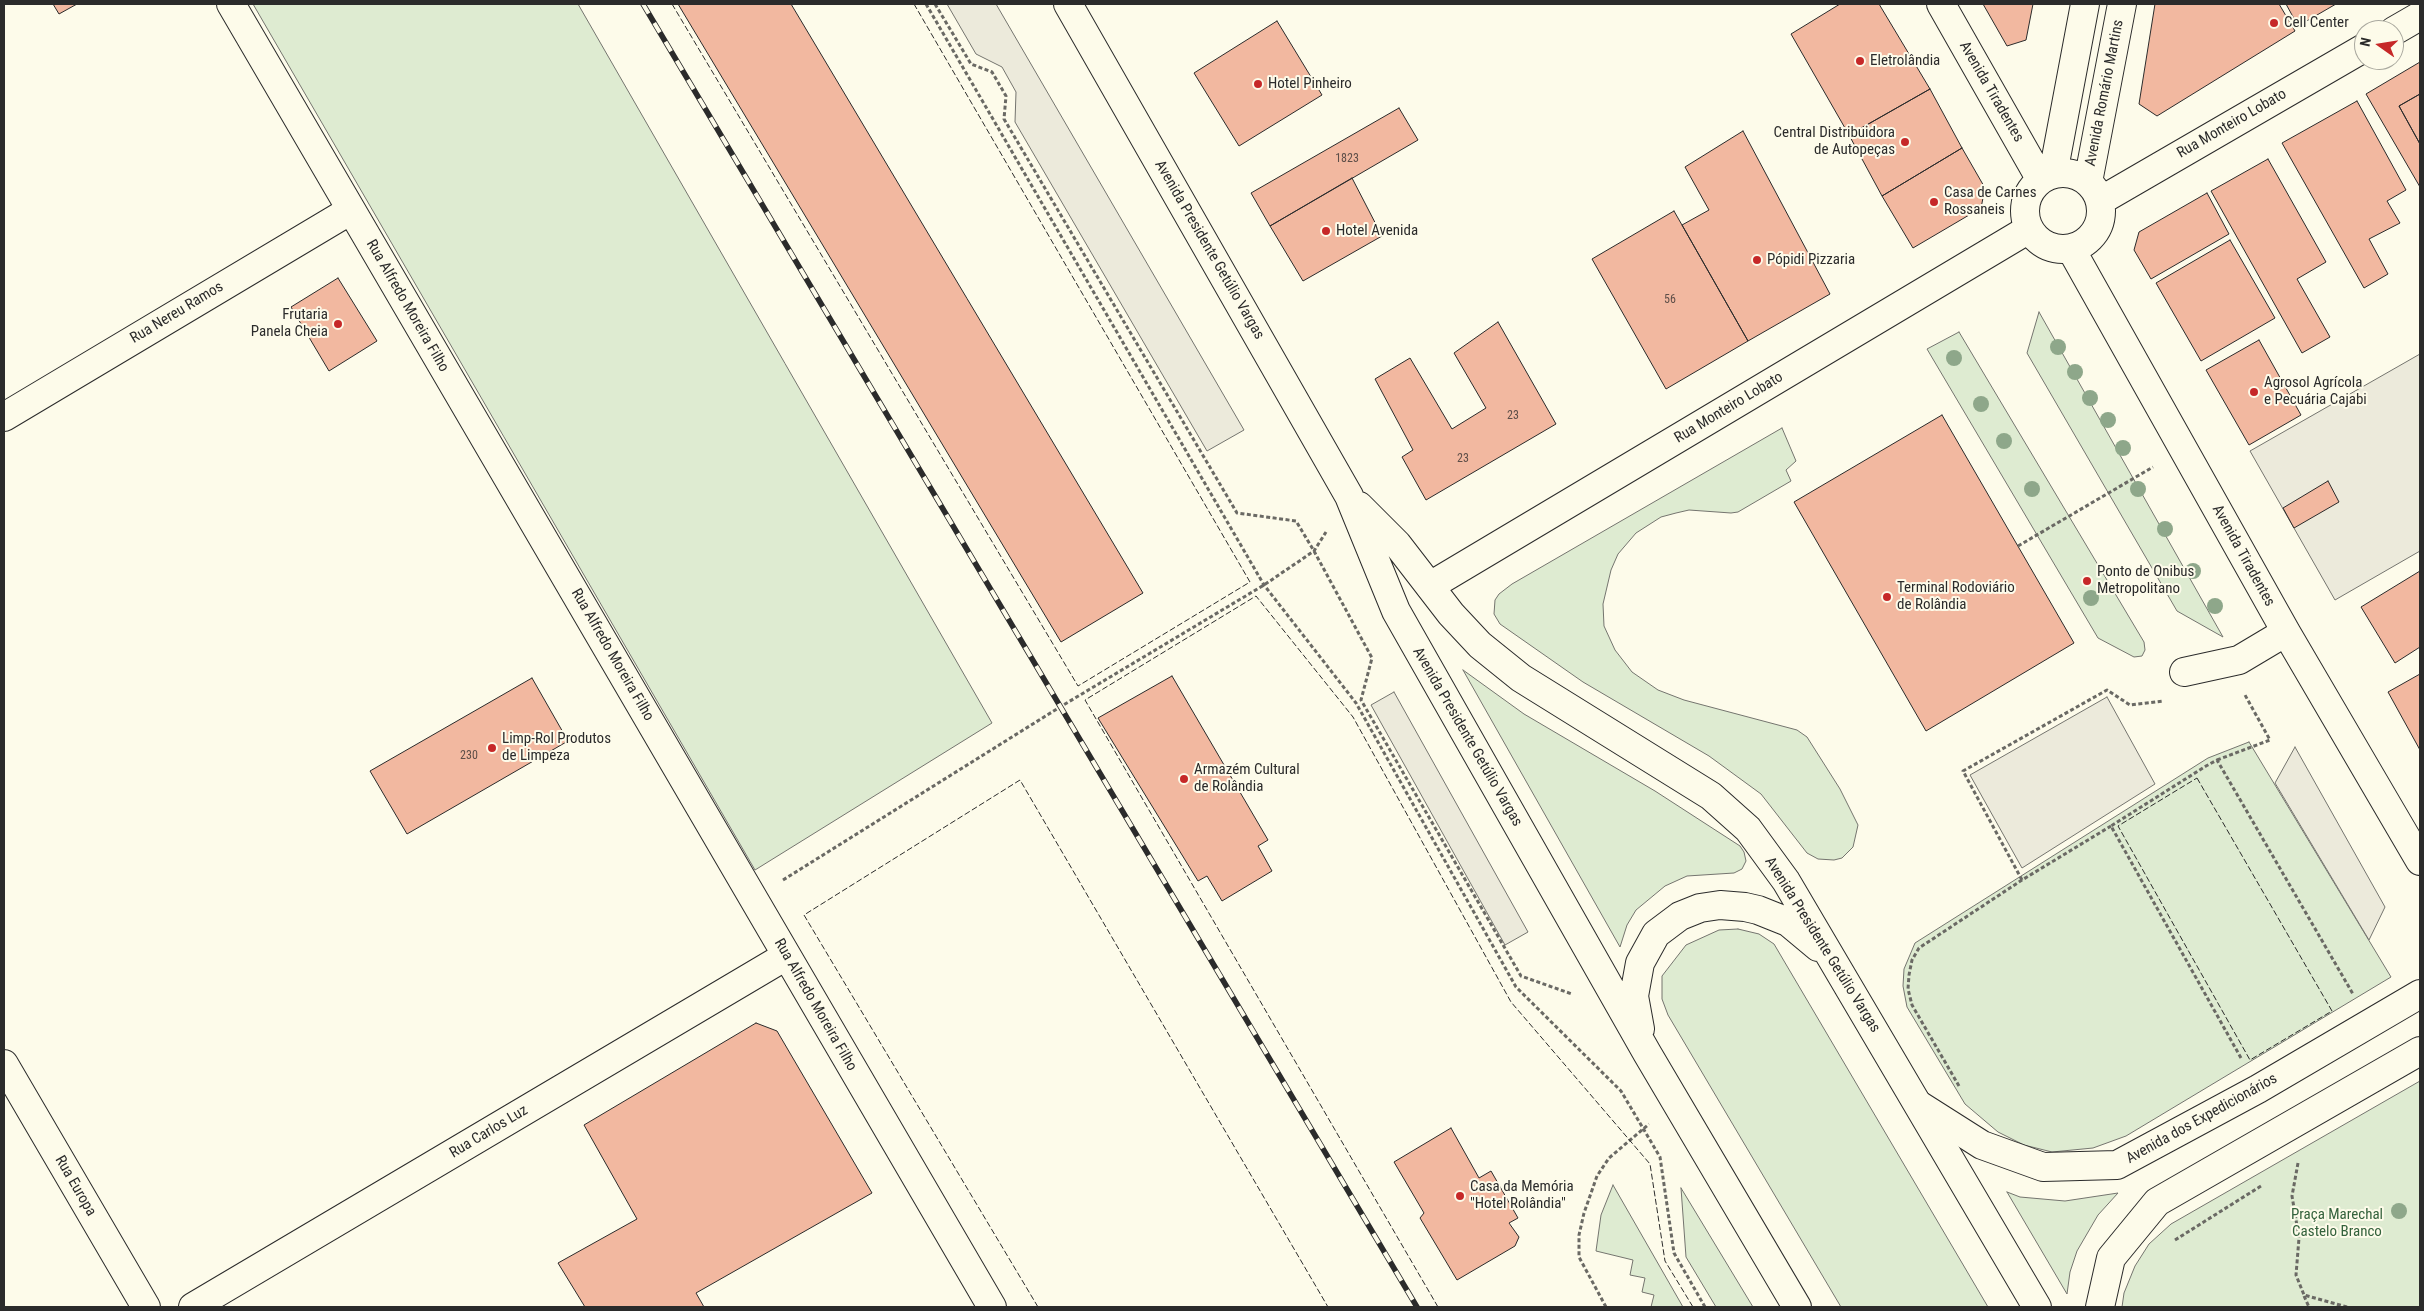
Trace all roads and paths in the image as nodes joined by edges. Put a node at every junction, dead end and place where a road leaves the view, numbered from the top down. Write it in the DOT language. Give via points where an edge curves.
graph roads {
  1 [pos="231,4"];
  2 [pos="926,4"];
  3 [pos="935,4"];
  4 [pos="1068,4"];
  5 [pos="1941,4"];
  6 [pos="2085,4"];
  7 [pos="2122,4"];
  8 [pos="2420,16"];
  9 [pos="2404,25"];
  10 [pos="2354,53"];
  11 [pos="2047,177"];
  12 [pos="2094,191"];
  13 [pos="351,210"];
  14 [pos="2029,229"];
  15 [pos="2071,249"];
  16 [pos="4,417"];
  17 [pos="2183,449"];
  18 [pos="1349,496"];
  19 [pos="2018,546"];
  20 [pos="1314,550"];
  21 [pos="1264,585"];
  22 [pos="1430,586"];
  23 [pos="2286,632"];
  24 [pos="2227,662"];
  25 [pos="2184,672"];
  26 [pos="2169,700"];
  27 [pos="2217,760"];
  28 [pos="2111,826"];
  29 [pos="2420,861"];
  30 [pos="2022,880"];
  31 [pos="754,898"];
  32 [pos="786,956"];
  33 [pos="1832,959"];
  34 [pos="2420,994"];
  35 [pos="1573,995"];
  36 [pos="2370,1024"];
  37 [pos="2420,1051"];
  38 [pos="1646,1053"];
  39 [pos="4,1064"];
  40 [pos="1622,1082"];
  41 [pos="1960,1087"];
  42 [pos="2258,1089"];
  43 [pos="1621,1092"];
  44 [pos="1679,1105"];
  45 [pos="1919,1105"];
  46 [pos="1642,1128"];
  47 [pos="2280,1131"];
  48 [pos="2306,1159"];
  49 [pos="2298,1163"];
  50 [pos="2290,1169"];
  51 [pos="2264,1184"];
  52 [pos="2169,1244"];
  53 [pos="2304,1295"];
  54 [pos="146,1307"];
  55 [pos="192,1307"];
  56 [pos="992,1307"];
  57 [pos="1606,1307"];
  58 [pos="1705,1307"];
  59 [pos="1797,1307"];
  60 [pos="2037,1307"];
  61 [pos="2100,1307"];
  62 [pos="2309,1307"];
  63 [pos="2347,1307"];
  1 -- 13 [label="street, Rua Alfredo Moreira Filho"];
  2 -- 21 [label="path"];
  3 -- 20 [label="path" via="970,64 992,72 1006,96 1004,119 1237,513 1296,521"];
  4 -- 18 [label="street, Avenida Presidente Getúlio Vargas"];
  5 -- 11 [label="street, Avenida Tiradentes"];
  6 -- 11 [label="street"];
  7 -- 12 [label="street, Avenida Romário Martins"];
  8 -- 9 [label="street"];
  10 -- 12 [label="street, Rua Monteiro Lobato"];
  11 -- 12 [label="street" via="2071,173"];
  11 -- 14 [label="street" via="2029,194 2025,212"];
  12 -- 15 [label="street" via="2102,216 2096,232 2085,243"];
  13 -- 16 [label="street, Rua Nereu Ramos"];
  13 -- 31 [label="street, Rua Alfredo Moreira Filho"];
  14 -- 15 [label="street" via="2040,242 2054,249"];
  14 -- 22 [label="street, Rua Monteiro Lobato"];
  15 -- 17 [label="street, Avenida Tiradentes"];
  17 -- 19 [label="path"];
  17 -- 23 [label="street, Avenida Tiradentes"];
  18 -- 20 [label="path"];
  18 -- 22 [label="street, Avenida Presidente Getúlio Vargas" via="1397,544"];
  18 -- 38 [label="street, Avenida Presidente Getúlio Vargas" via="1396,611"];
  20 -- 21 [label="path"];
  20 -- 35 [label="path" via="1372,658 1361,700 1511,959 1521,976"];
  21 -- 31 [label="path" via="1052,712"];
  21 -- 43 [label="path" via="1356,704 1516,987"];
  22 -- 33 [label="street, Avenida Presidente Getúlio Vargas" via="1480,645 1521,678 1711,796 1748,829 1786,881"];
  23 -- 24 [label="street" via="2239,660"];
  23 -- 29 [label="street, Avenida Tiradentes"];
  24 -- 25 [label="street"];
  24 -- 27 [label="path" via="2270,740"];
  26 -- 30 [label="path" via="2130,705 2107,690 1963,771"];
  27 -- 28 [label="path"];
  27 -- 36 [label="path"];
  28 -- 30 [label="path"];
  28 -- 42 [label="path"];
  30 -- 41 [label="path" via="1919,948 1912,960 1908,989 1912,1005"];
  31 -- 32 [label="street, Rua Alfredo Moreira Filho"];
  32 -- 55 [label="street, Rua Carlos Luz"];
  32 -- 56 [label="street, Rua Alfredo Moreira Filho"];
  33 -- 38 [label="street" via="1788,922 1758,910 1720,905 1680,916 1656,934 1640,963 1634,996"];
  33 -- 45 [label="street, Avenida Presidente Getúlio Vargas"];
  34 -- 36 [label="street, Avenida dos Expedicionários"];
  36 -- 42 [label="street, Avenida dos Expedicionários"];
  37 -- 47 [label="street"];
  38 -- 44 [label="street, Avenida Presidente Getúlio Vargas"];
  39 -- 54 [label="street, Rua Europa"];
  40 -- 43 [label="path"];
  42 -- 45 [label="street, Avenida dos Expedicionários" via="2117,1165 2043,1167 1982,1145"];
  43 -- 46 [label="path"];
  44 -- 46 [label="path"];
  44 -- 59 [label="street, Avenida Presidente Getúlio Vargas"];
  45 -- 60 [label="street, Avenida Presidente Getúlio Vargas"];
  46 -- 57 [label="path" via="1609,1158 1597,1176 1579,1235 1579,1257"];
  46 -- 58 [label="path" via="1660,1156 1674,1253"];
  47 -- 49 [label="path"];
  47 -- 61 [label="street" via="2158,1202 2111,1258"];
  48 -- 49 [label="path"];
  49 -- 50 [label="path"];
  49 -- 53 [label="path" via="2292,1196 2299,1238 2296,1275"];
  51 -- 52 [label="path"];
  53 -- 62 [label="path"];
  53 -- 63 [label="path"];
}
